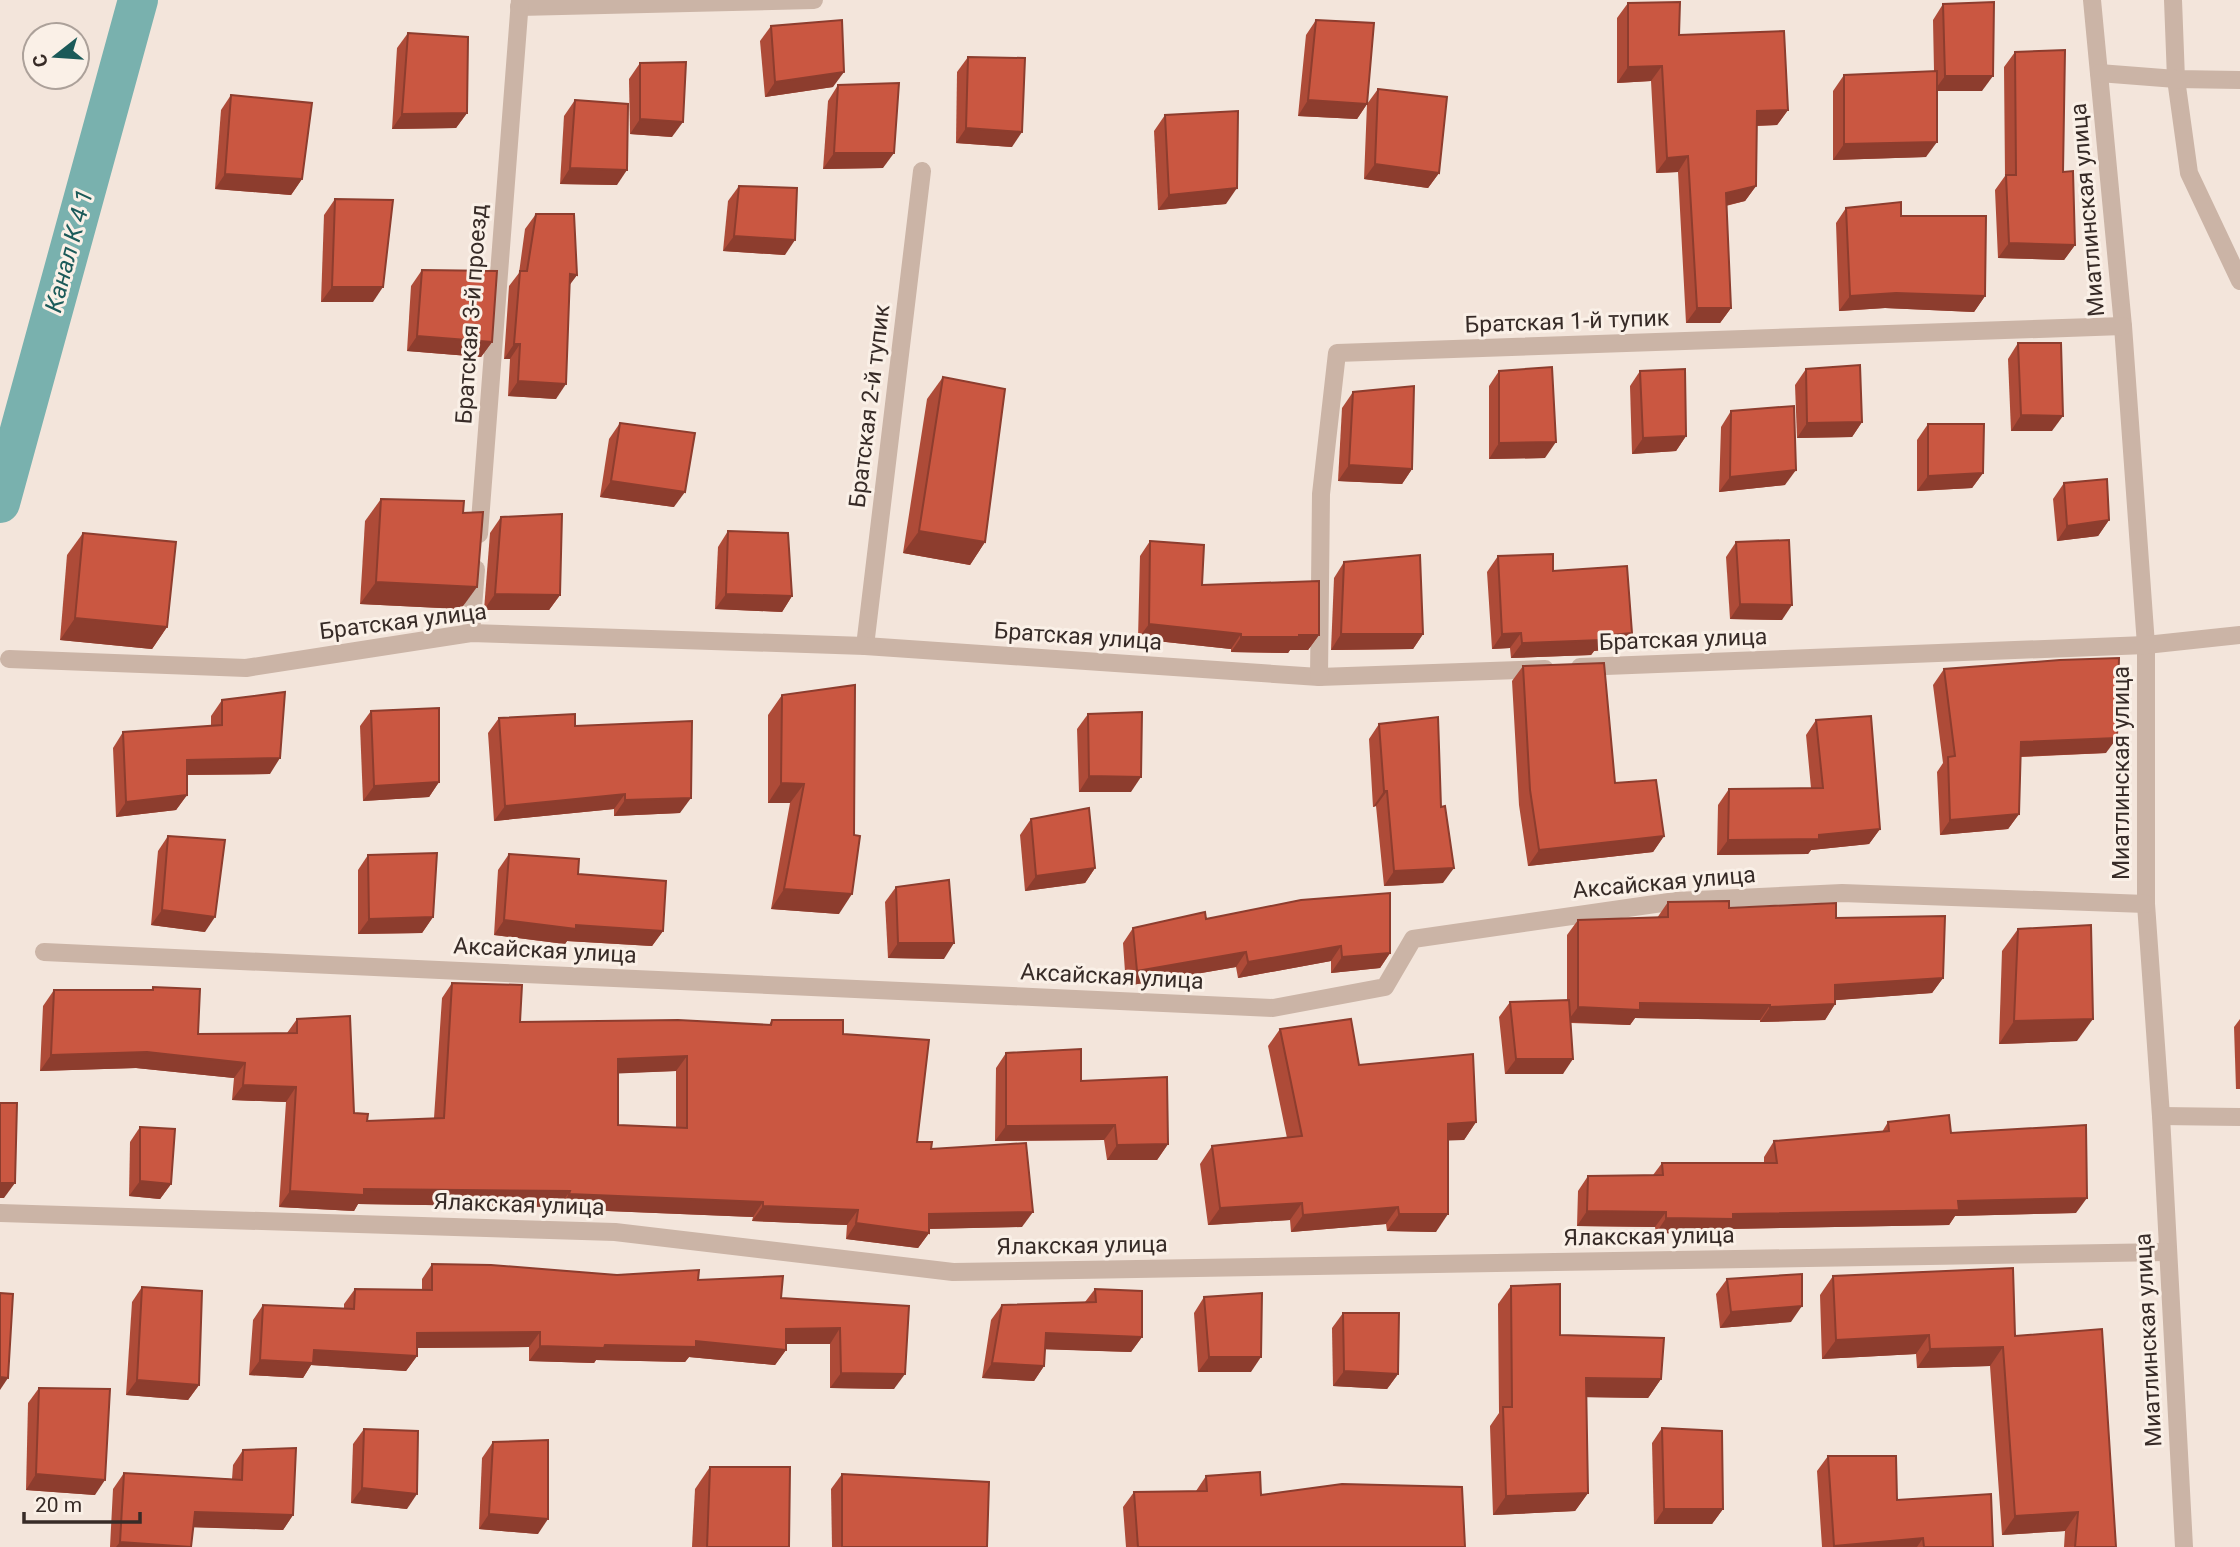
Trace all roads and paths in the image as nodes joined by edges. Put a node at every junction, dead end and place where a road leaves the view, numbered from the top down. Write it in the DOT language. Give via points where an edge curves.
graph roads {
  1 [pos="814,0"];
  2 [pos="2092,0"];
  3 [pos="2173,0"];
  4 [pos="519,4"];
  5 [pos="2099,73"];
  6 [pos="2176,79"];
  7 [pos="2240,79"];
  8 [pos="922,170"];
  9 [pos="2240,281"];
  10 [pos="2123,326"];
  11 [pos="471,633"];
  12 [pos="2240,635"];
  13 [pos="2146,645"];
  14 [pos="865,646"];
  15 [pos="9,659"];
  16 [pos="1319,677"];
  17 [pos="2146,904"];
  18 [pos="44,952"];
  19 [pos="2161,1116"];
  20 [pos="2240,1117"];
  21 [pos="0,1213"];
  22 [pos="2167,1252"];
  23 [pos="2184,1547"];
  1 -- 4 [label="street"];
  2 -- 5 [label="street, Миатлинская улица"];
  3 -- 6 [label="street"];
  4 -- 11 [label="street, Братская 3-й проезд"];
  5 -- 6 [label="street"];
  5 -- 10 [label="street, Миатлинская улица"];
  6 -- 7 [label="street"];
  6 -- 9 [label="street" via="2189,173"];
  8 -- 14 [label="street, Братская 2-й тупик"];
  10 -- 13 [label="street, Миатлинская улица"];
  10 -- 16 [label="street, Братская 1-й тупик" via="1337,353 1321,494"];
  11 -- 14 [label="street, Братская улица"];
  11 -- 15 [label="street, Братская улица" via="246,668"];
  12 -- 13 [label="street, Братская улица"];
  13 -- 16 [label="street, Братская улица"];
  13 -- 17 [label="street, Миатлинская улица"];
  14 -- 16 [label="street, Братская улица"];
  17 -- 18 [label="street, Аксайская улица" via="1842,893 1676,901 1413,939 1385,987 1273,1008"];
  17 -- 19 [label="street, Миатлинская улица"];
  19 -- 20 [label="street"];
  19 -- 22 [label="street, Миатлинская улица"];
  21 -- 22 [label="street, Ялакская улица" via="615,1232 953,1272"];
  22 -- 23 [label="street, Миатлинская улица"];
}
